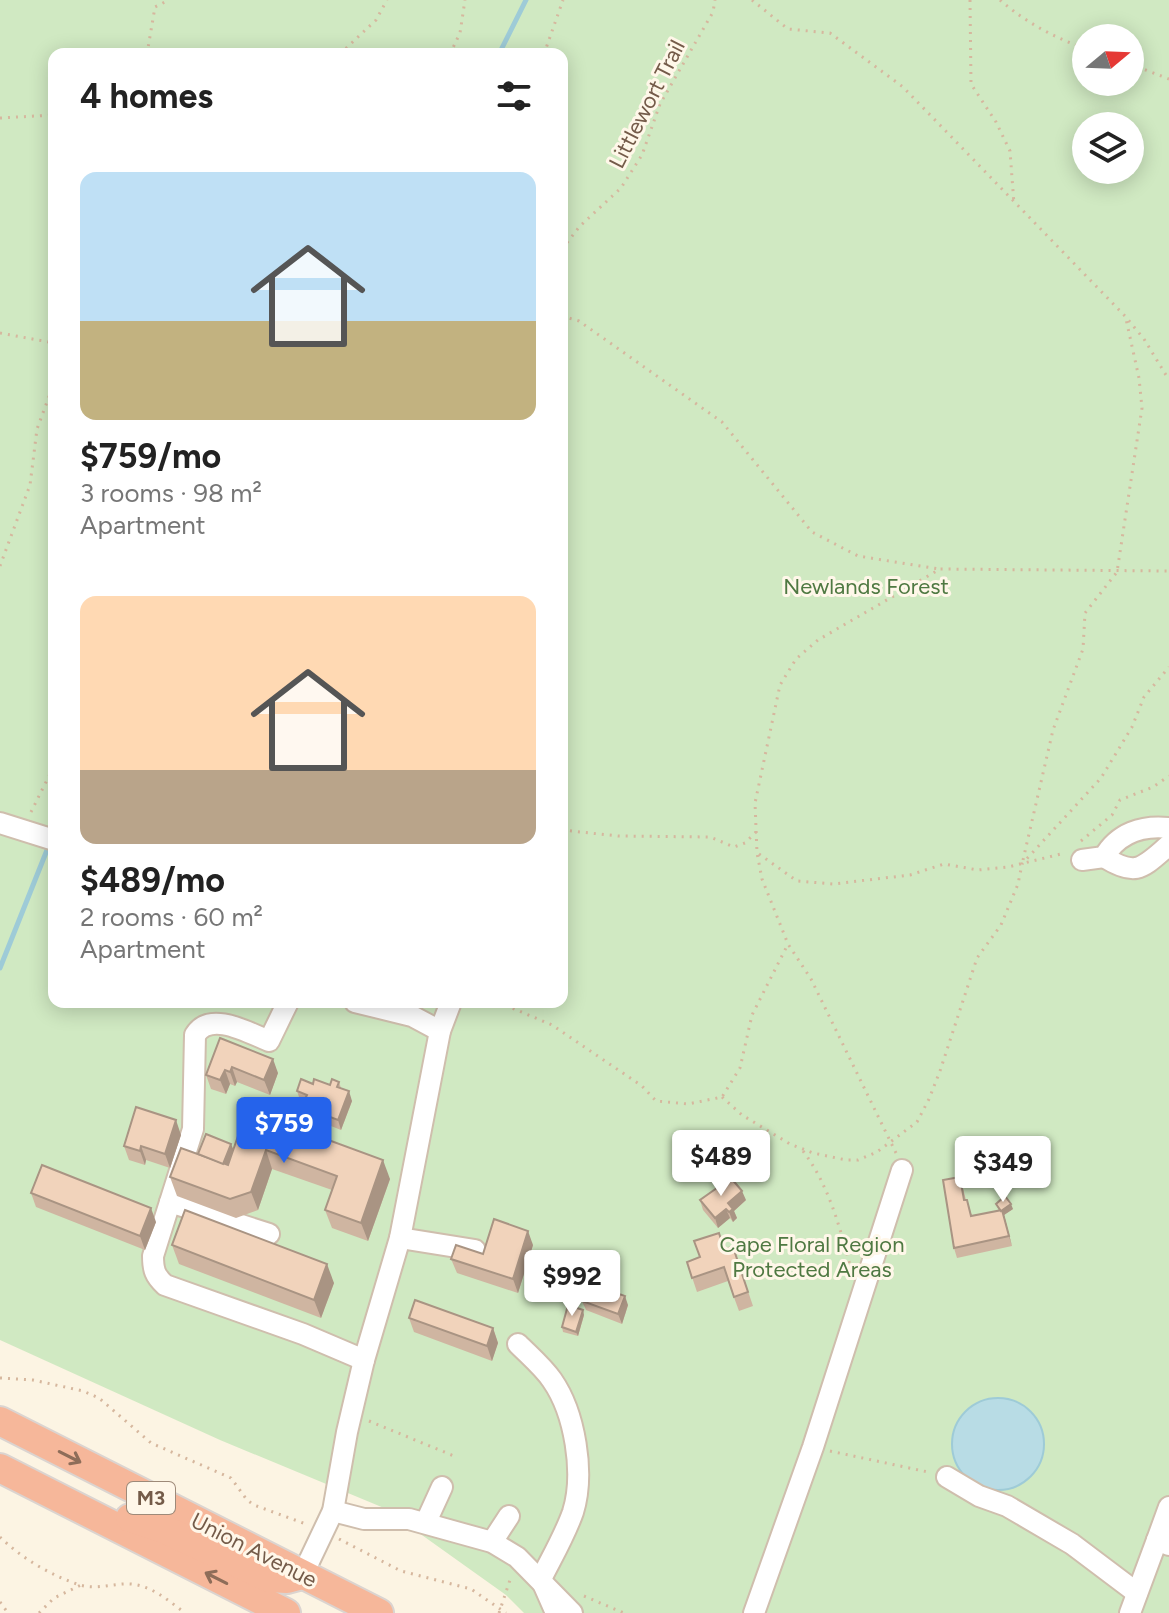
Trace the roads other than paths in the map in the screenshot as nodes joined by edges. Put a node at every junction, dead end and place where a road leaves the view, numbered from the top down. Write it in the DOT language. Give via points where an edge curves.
graph roads {
  1 [pos="0,823"];
  2 [pos="1169,828"];
  3 [pos="48,838"];
  4 [pos="1169,845"];
  5 [pos="1104,857"];
  6 [pos="1082,860"];
  7 [pos="285,1008"];
  8 [pos="379,1008"];
  9 [pos="449,1008"];
  10 [pos="440,1031"];
  11 [pos="902,1170"];
  12 [pos="170,1202"];
  13 [pos="269,1234"];
  14 [pos="400,1238"];
  15 [pos="475,1250"];
  16 [pos="518,1344"];
  17 [pos="364,1360"];
  18 [pos="0,1421"];
  19 [pos="0,1468"];
  20 [pos="947,1477"];
  21 [pos="442,1487"];
  22 [pos="1169,1507"];
  23 [pos="81,1509"];
  24 [pos="333,1511"];
  25 [pos="509,1516"];
  26 [pos="426,1522"];
  27 [pos="492,1542"];
  28 [pos="1163,1542"];
  29 [pos="303,1574"];
  30 [pos="541,1579"];
  31 [pos="1137,1593"];
  32 [pos="286,1613"];
  33 [pos="335,1613"];
  34 [pos="379,1613"];
  35 [pos="556,1613"];
  36 [pos="572,1613"];
  37 [pos="754,1613"];
  38 [pos="1130,1613"];
  1 -- 3 [label="lane"];
  2 -- 5 [label="lane" via="1135,830 1111,845"];
  4 -- 5 [label="lane" via="1131,870"];
  5 -- 6 [label="lane"];
  7 -- 12 [label="lane" via="269,1041 229,1025 200,1028 194,1046 193,1129"];
  8 -- 10 [label="lane" via="412,1016"];
  9 -- 10 [label="lane"];
  10 -- 14 [label="lane"];
  11 -- 37 [label="lane"];
  12 -- 13 [label="lane"];
  12 -- 17 [label="lane" via="153,1256 156,1277 165,1285"];
  14 -- 15 [label="lane"];
  14 -- 17 [label="lane"];
  16 -- 30 [label="lane" via="554,1382 575,1445 573,1512"];
  17 -- 24 [label="lane"];
  18 -- 29 [label="highway, Union Avenue / M3, one-way"];
  19 -- 23 [label="highway, Union Avenue / M3"];
  20 -- 31 [label="lane" via="1072,1544"];
  21 -- 26 [label="lane"];
  22 -- 28 [label="lane"];
  23 -- 29 [label="highway" via="166,1530 269,1578"];
  32 -- 23 [label="highway, Union Avenue / M3, one-way"];
  24 -- 26 [label="lane" via="364,1519"];
  24 -- 29 [label="lane"];
  25 -- 27 [label="lane"];
  26 -- 27 [label="lane"];
  27 -- 30 [label="lane"];
  28 -- 31 [label="lane"];
  29 -- 33 [label="highway" via="311,1592"];
  29 -- 34 [label="highway, Union Avenue / M3"];
  30 -- 35 [label="lane"];
  30 -- 36 [label="lane"];
  31 -- 38 [label="lane"];
}
